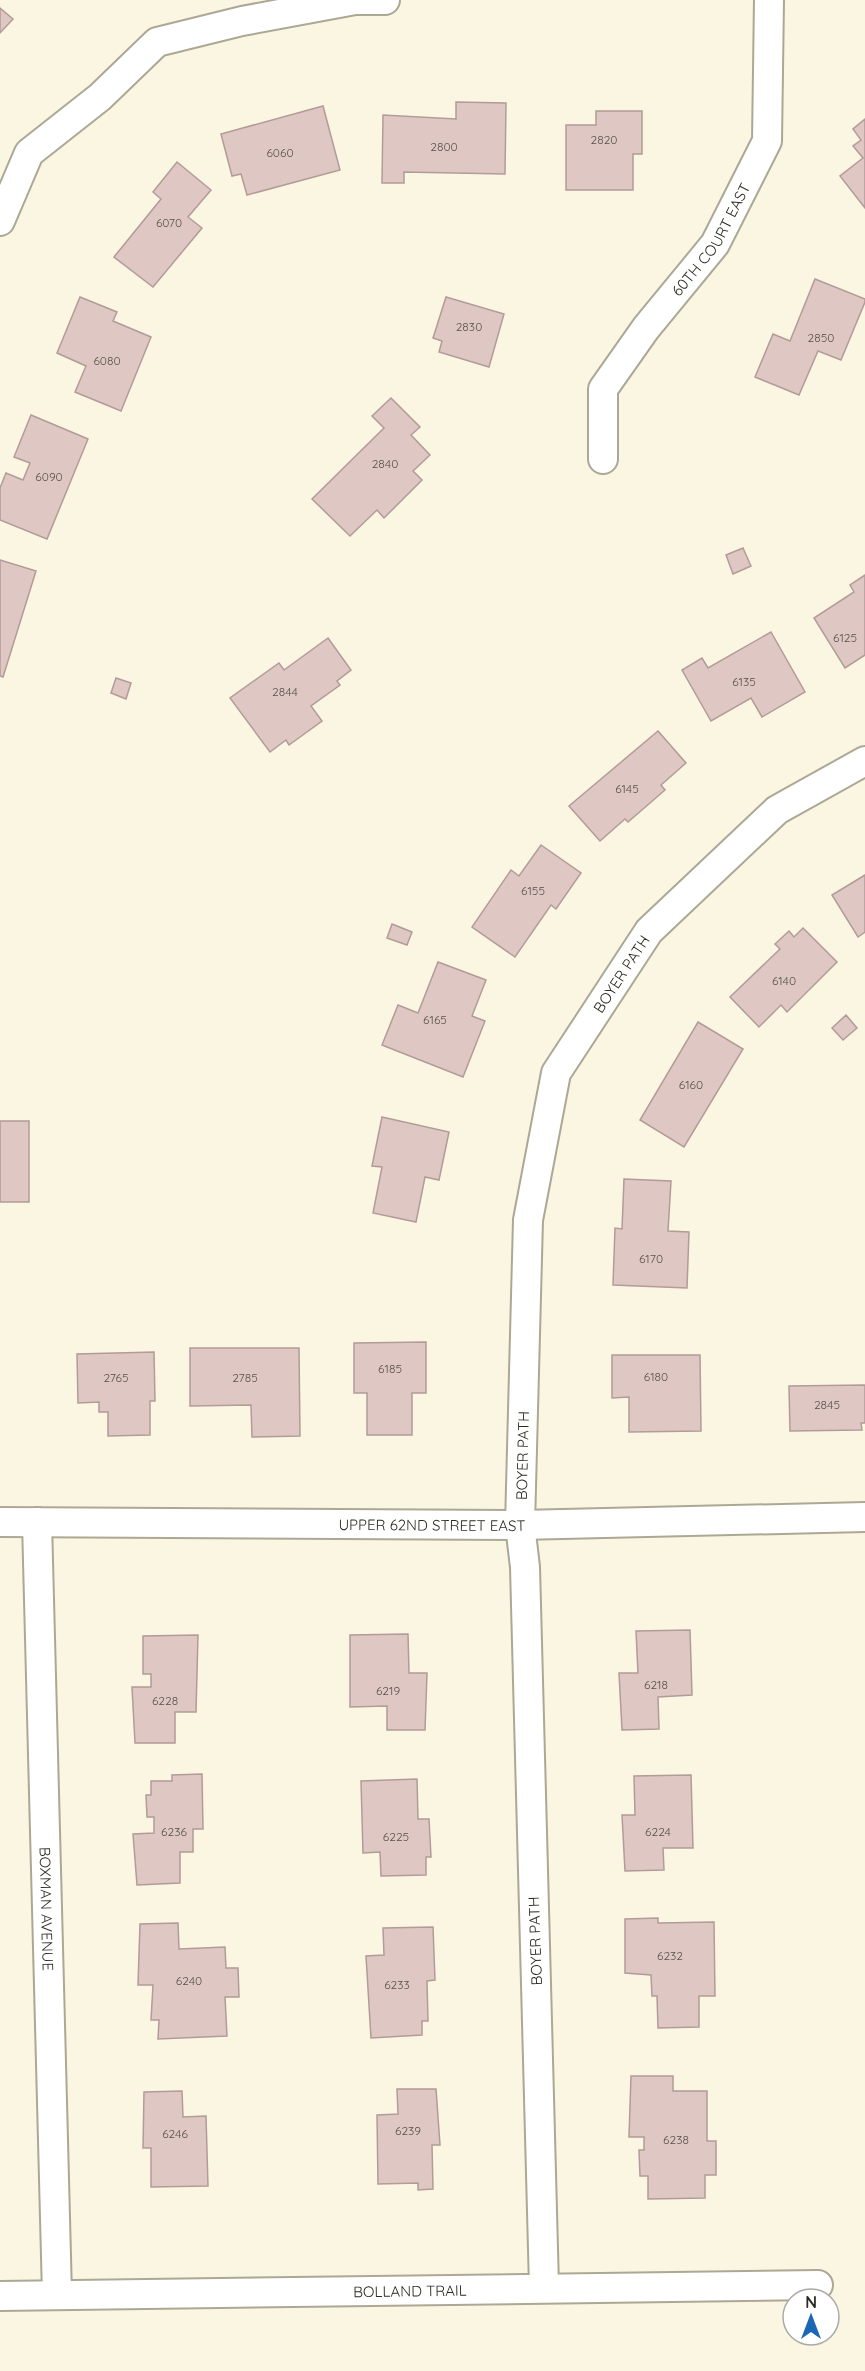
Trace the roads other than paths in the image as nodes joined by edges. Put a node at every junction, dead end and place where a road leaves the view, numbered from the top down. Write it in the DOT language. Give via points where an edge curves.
graph roads {
  1 [pos="385,0"];
  2 [pos="769,0"];
  3 [pos="0,222"];
  4 [pos="603,459"];
  5 [pos="865,761"];
  6 [pos="865,1517"];
  7 [pos="0,1522"];
  8 [pos="37,1522"];
  9 [pos="519,1525"];
  10 [pos="818,2285"];
  11 [pos="544,2287"];
  12 [pos="57,2295"];
  13 [pos="0,2296"];
  1 -- 3 [label="street" via="355,0 157,42 100,97 29,153"];
  2 -- 4 [label="street, 60TH COURT EAST" via="767,141 715,244 646,328 603,389"];
  5 -- 9 [label="street, BOYER PATH" via="777,810 649,931 556,1073 528,1220"];
  6 -- 9 [label="street, UPPER 62ND STREET EAST"];
  7 -- 8 [label="street, UPPER 62ND STREET EAST"];
  8 -- 9 [label="street, UPPER 62ND STREET EAST"];
  8 -- 12 [label="street, BOXMAN AVENUE"];
  9 -- 11 [label="street, BOYER PATH" via="525,1567"];
  10 -- 11 [label="street, BOLLAND TRAIL"];
  11 -- 12 [label="street, BOLLAND TRAIL"];
  12 -- 13 [label="street, BOLLAND TRAIL"];
}
